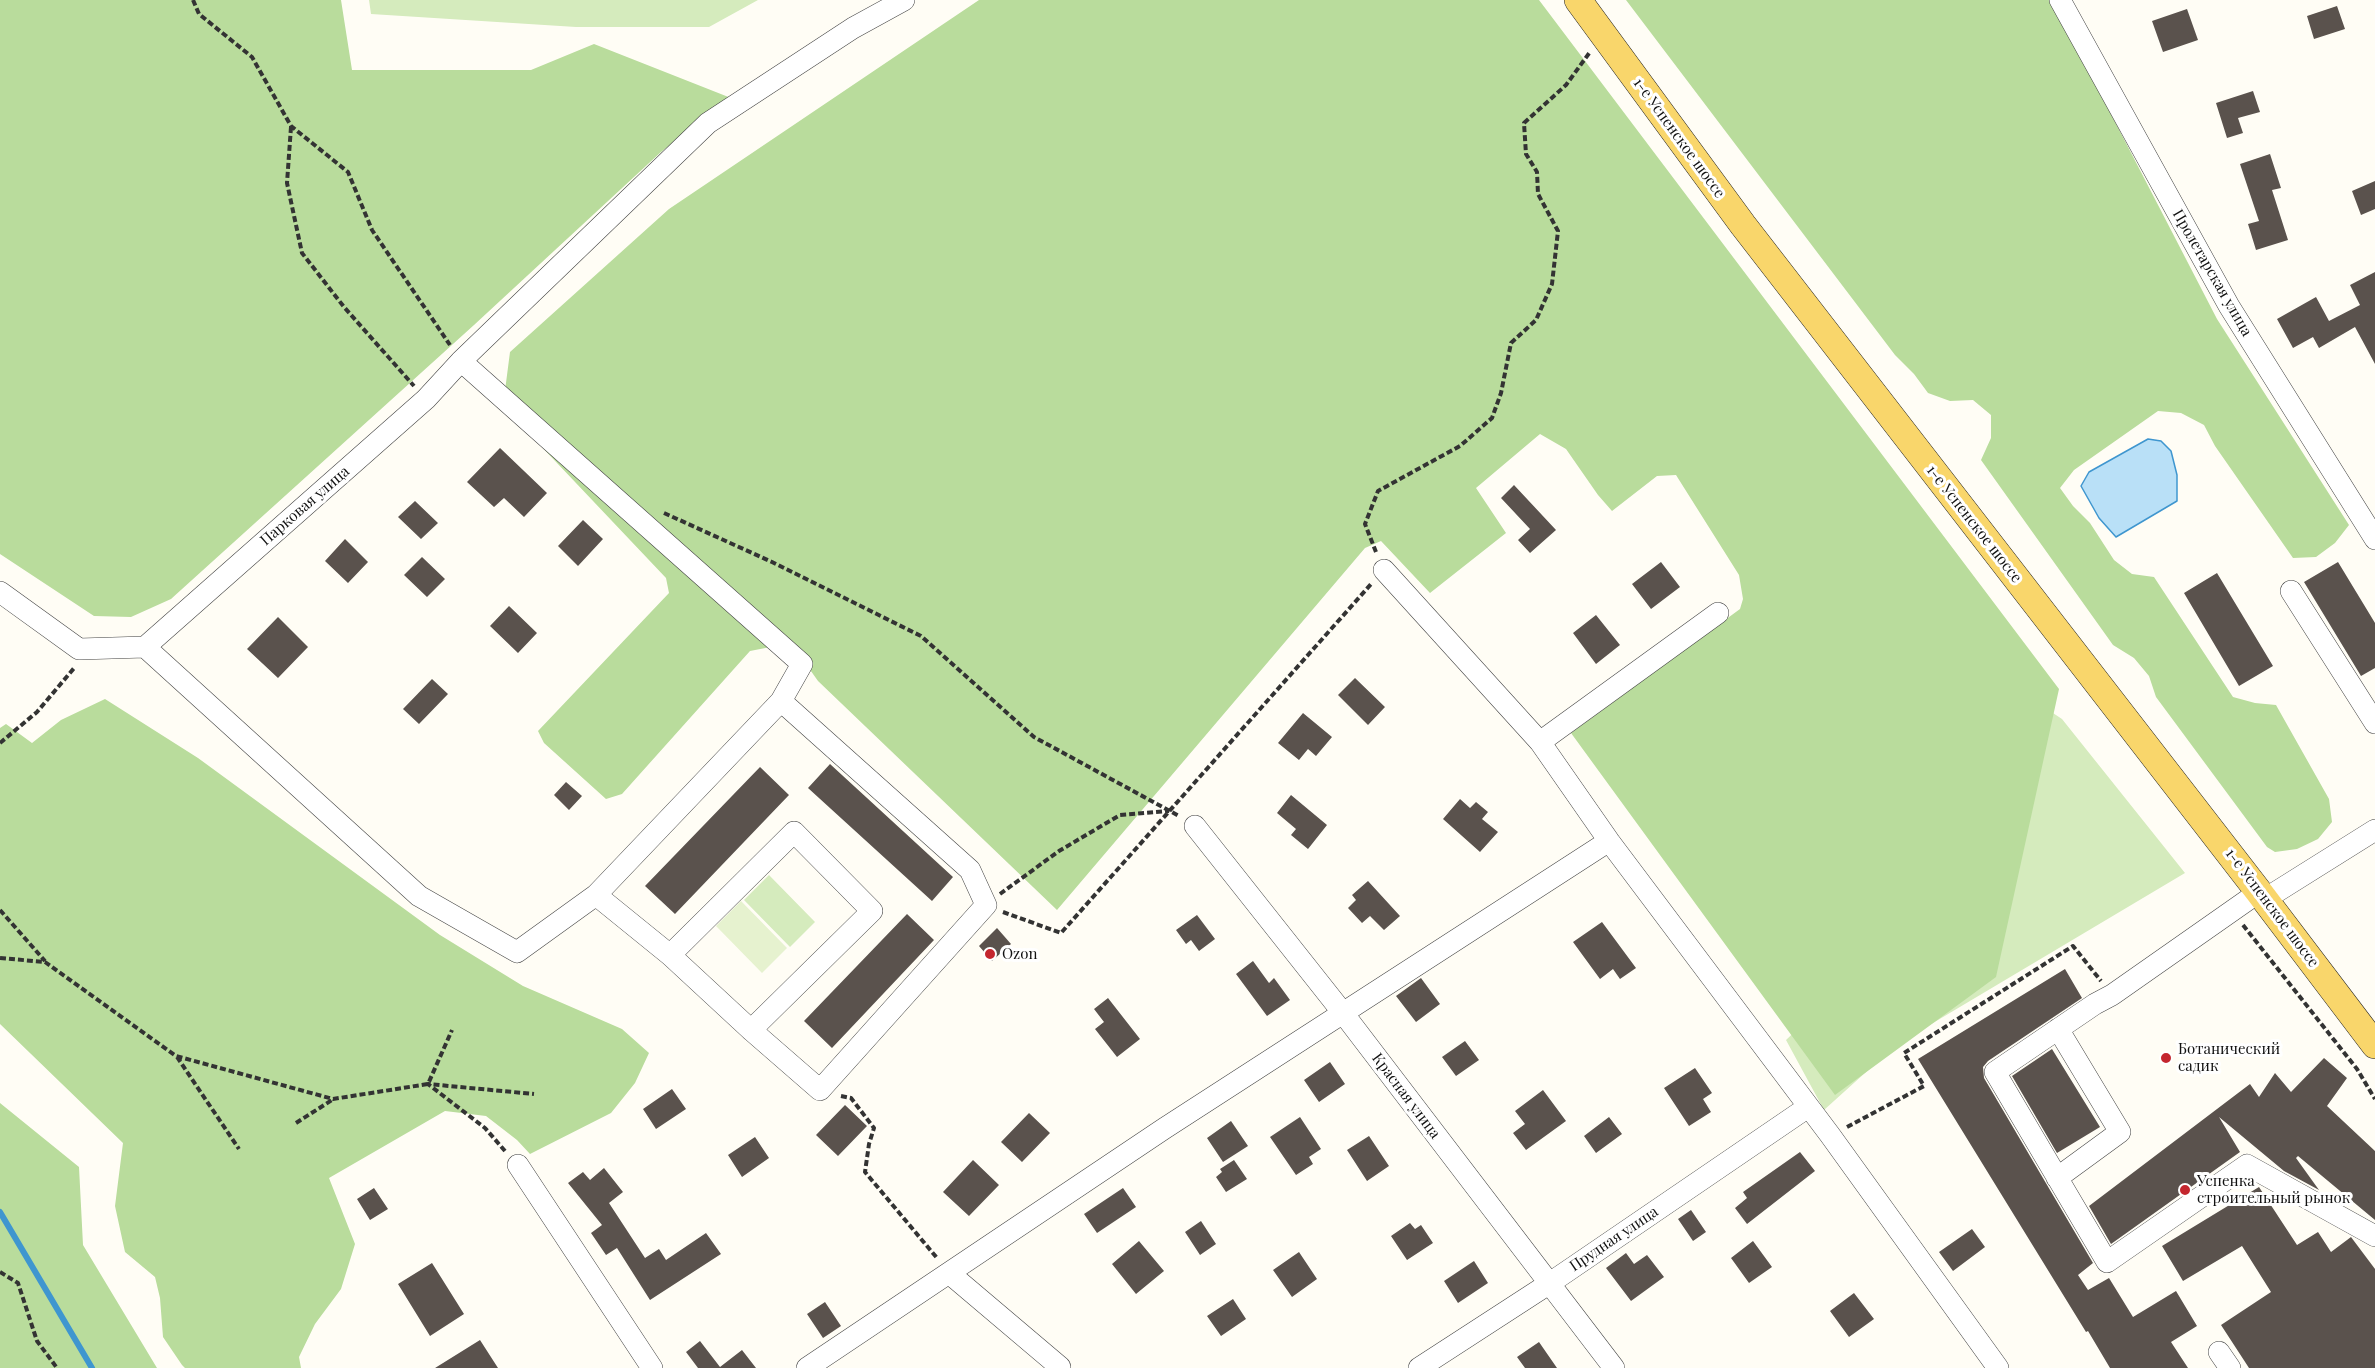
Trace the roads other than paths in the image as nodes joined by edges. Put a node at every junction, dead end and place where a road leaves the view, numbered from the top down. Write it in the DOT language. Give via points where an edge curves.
graph roads {
  1 [pos="904,0"];
  2 [pos="1578,0"];
  3 [pos="2060,0"];
  4 [pos="461,361"];
  5 [pos="2375,539"];
  6 [pos="1384,570"];
  7 [pos="2291,591"];
  8 [pos="0,592"];
  9 [pos="1718,613"];
  10 [pos="145,647"];
  11 [pos="781,701"];
  12 [pos="2375,723"];
  13 [pos="1540,742"];
  14 [pos="1195,826"];
  15 [pos="2375,830"];
  16 [pos="1609,841"];
  17 [pos="596,895"];
  18 [pos="2262,895"];
  19 [pos="670,954"];
  20 [pos="1343,1013"];
  21 [pos="2058,1029"];
  22 [pos="751,1030"];
  23 [pos="2375,1045"];
  24 [pos="1808,1107"];
  25 [pos="518,1165"];
  26 [pos="2057,1178"];
  27 [pos="2375,1236"];
  28 [pos="949,1273"];
  29 [pos="1550,1283"];
  30 [pos="1060,1367"];
  31 [pos="652,1368"];
  32 [pos="807,1368"];
  33 [pos="1419,1368"];
  34 [pos="1614,1368"];
  35 [pos="1998,1368"];
  1 -- 4 [label="street, Парковая улица" via="853,28 708,123"];
  2 -- 18 [label="main road, 1-е Успенское шоссе" via="1743,225"];
  3 -- 5 [label="street, Пролетарская улица" via="2229,306"];
  4 -- 10 [label="street, Парковая улица" via="426,399"];
  4 -- 11 [label="street" via="802,664"];
  6 -- 13 [label="street"];
  7 -- 12 [label="street"];
  8 -- 10 [label="street" via="79,649"];
  9 -- 13 [label="street"];
  10 -- 17 [label="street" via="419,896 517,952"];
  11 -- 17 [label="street"];
  11 -- 22 [label="street" via="970,870 986,905 820,1090"];
  13 -- 16 [label="street"];
  14 -- 20 [label="street, Красная улица"];
  15 -- 18 [label="street"];
  16 -- 20 [label="street"];
  16 -- 24 [label="street"];
  17 -- 19 [label="street"];
  18 -- 21 [label="street" via="2232,911"];
  18 -- 23 [label="main road, 1-е Успенское шоссе"];
  19 -- 22 [label="street"];
  19 -- 22 [label="street" via="794,832 872,911"];
  20 -- 28 [label="street"];
  20 -- 29 [label="street, Красная улица"];
  21 -- 26 [label="street" via="2120,1132"];
  21 -- 26 [label="street" via="1995,1072"];
  24 -- 29 [label="street, Прудная улица"];
  24 -- 35 [label="street"];
  25 -- 31 [label="street"];
  26 -- 27 [label="street" via="2107,1262 2247,1165"];
  28 -- 30 [label="street"];
  28 -- 32 [label="street"];
  29 -- 33 [label="street, Прудная улица"];
  29 -- 34 [label="street, Красная улица"];
}
